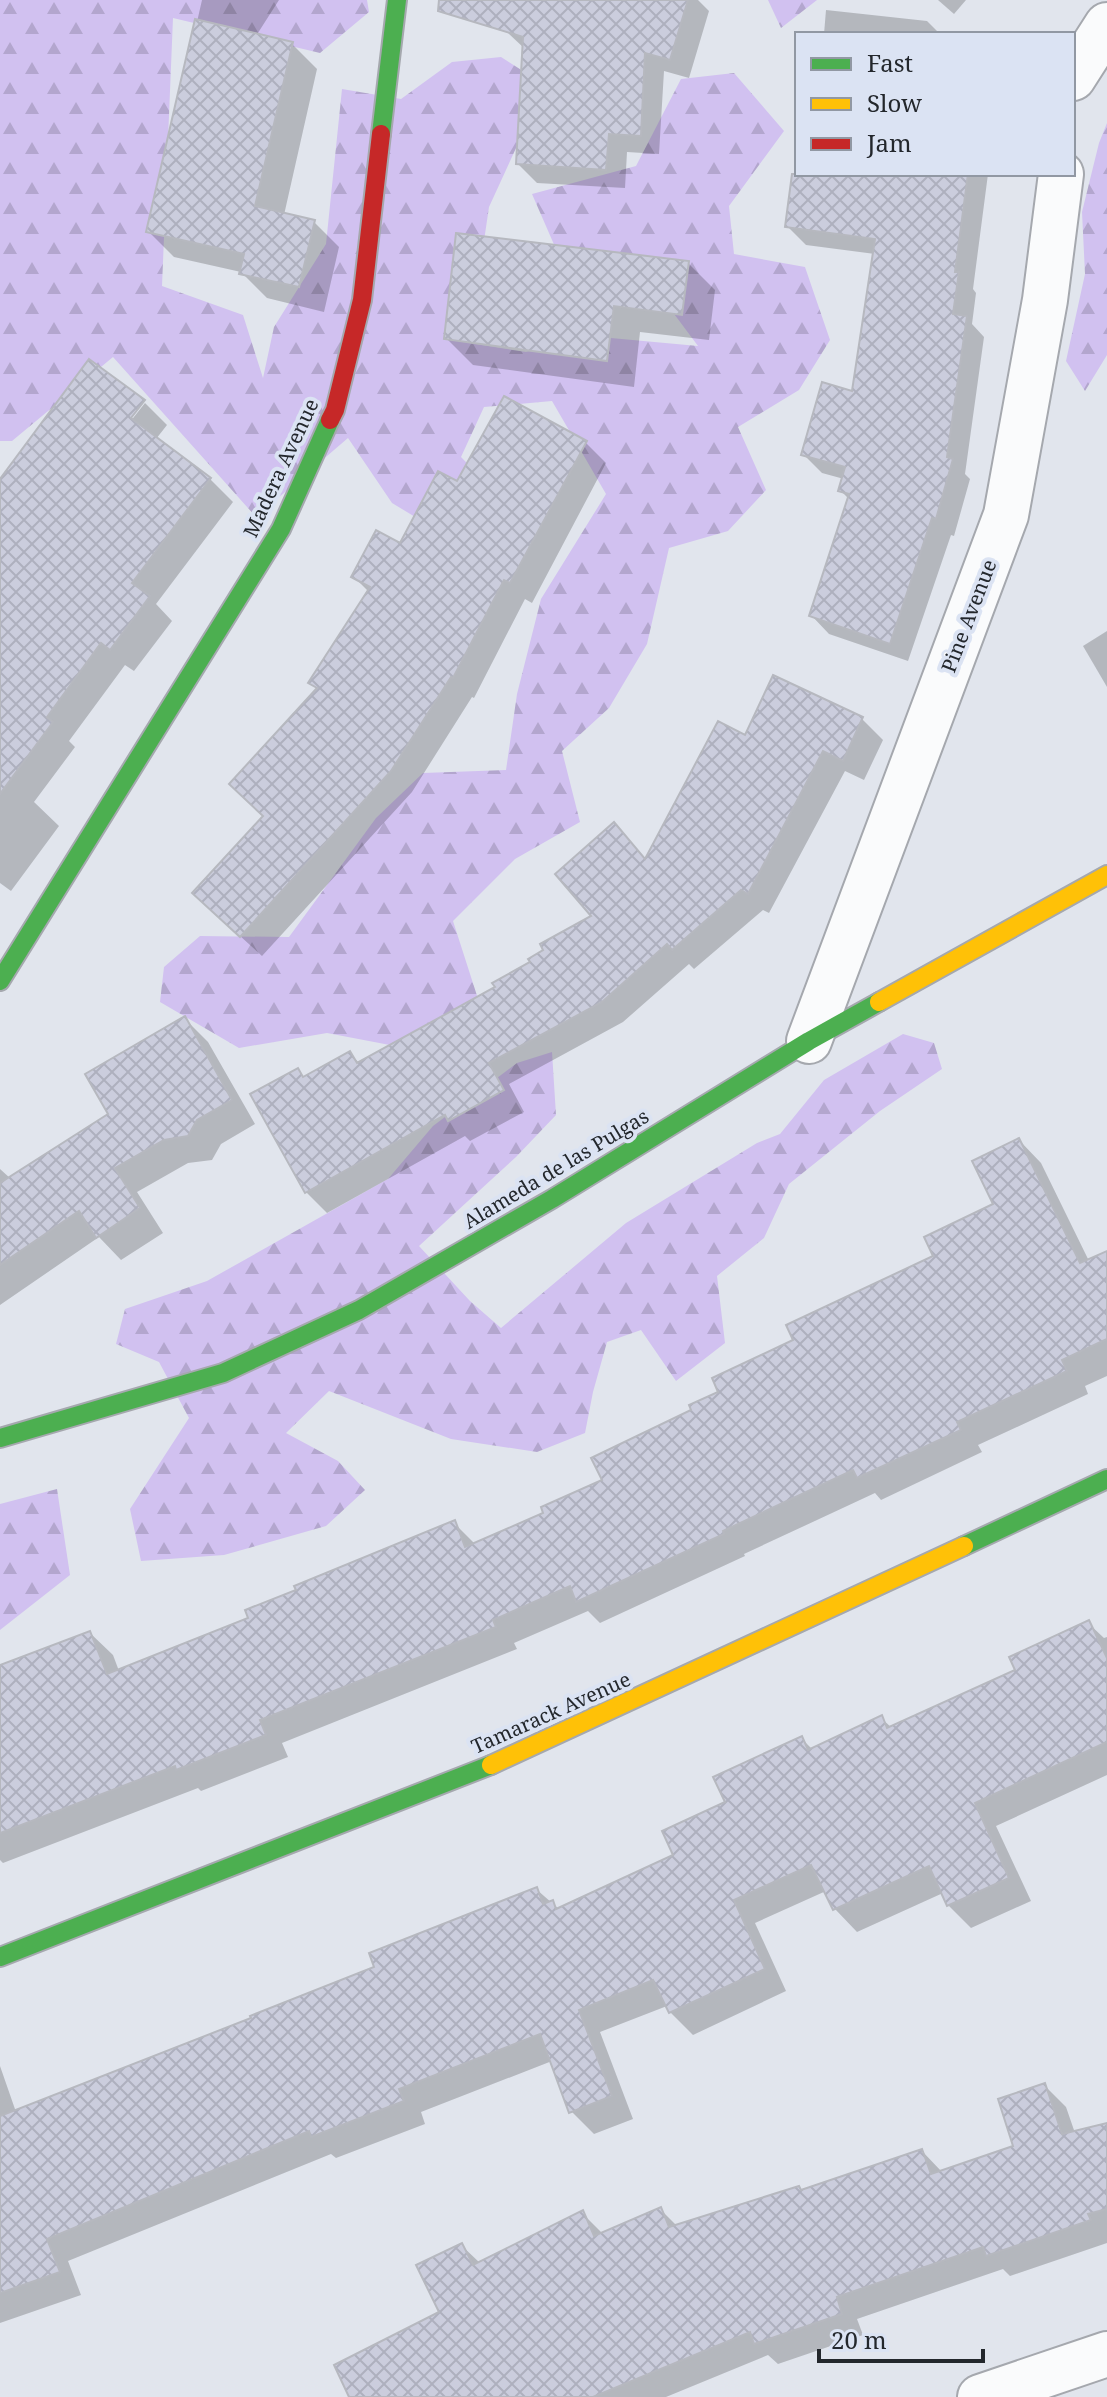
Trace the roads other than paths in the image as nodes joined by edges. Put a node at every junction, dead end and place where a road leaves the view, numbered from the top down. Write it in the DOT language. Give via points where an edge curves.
graph roads {
  1 [pos="397,0"];
  2 [pos="1107,25"];
  3 [pos="1075,75"];
  4 [pos="1061,176"];
  5 [pos="1107,875"];
  6 [pos="0,981"];
  7 [pos="809,1041"];
  8 [pos="0,1438"];
  9 [pos="1107,1479"];
  10 [pos="0,1957"];
  11 [pos="1107,2354"];
  12 [pos="980,2397"];
  1 -- 6 [label="street, Madera Avenue" via="362,300 335,410 281,529"];
  2 -- 3 [label="street"];
  4 -- 7 [label="street, Pine Avenue" via="1045,300 1006,515"];
  5 -- 7 [label="street, Alameda de las Pulgas"];
  7 -- 8 [label="street, Alameda de las Pulgas" via="359,1310 223,1373"];
  9 -- 10 [label="street, Tamarack Avenue" via="507,1759"];
  11 -- 12 [label="street"];
}
